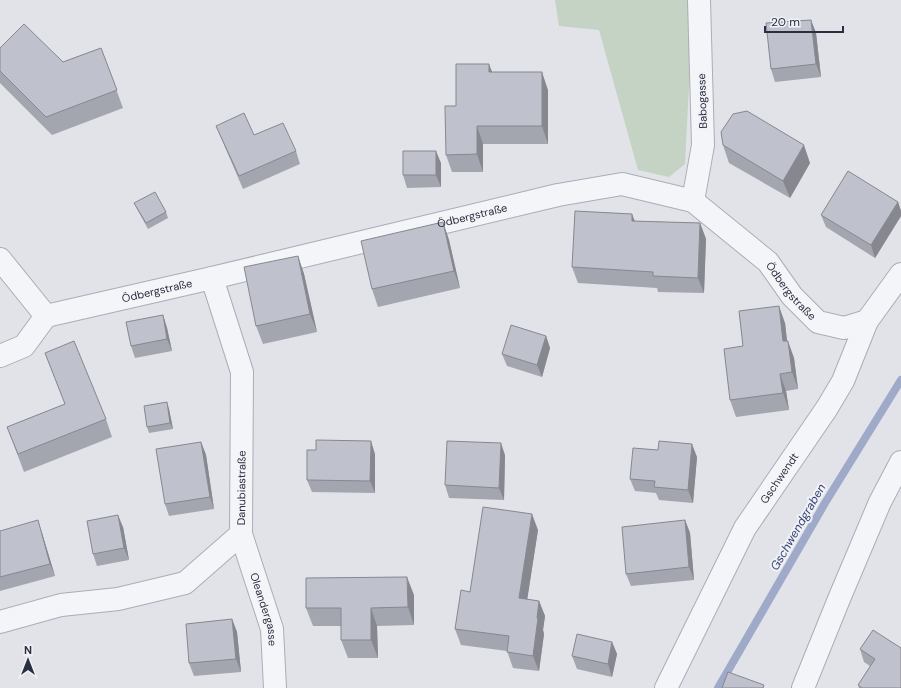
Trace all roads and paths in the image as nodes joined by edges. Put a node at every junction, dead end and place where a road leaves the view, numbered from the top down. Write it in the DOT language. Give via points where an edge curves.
graph roads {
  1 [pos="699,0"];
  2 [pos="693,201"];
  3 [pos="0,259"];
  4 [pos="901,274"];
  5 [pos="212,278"];
  6 [pos="46,316"];
  7 [pos="867,321"];
  8 [pos="0,356"];
  9 [pos="901,462"];
  10 [pos="241,534"];
  11 [pos="0,622"];
  12 [pos="275,688"];
  13 [pos="666,688"];
  14 [pos="803,688"];
  1 -- 2 [label="street, Babogasse" via="703,145"];
  2 -- 5 [label="street, Ödbergstraße" via="622,184 615,185 558,195"];
  2 -- 7 [label="street, Ödbergstraße" via="768,262 792,296 818,322 844,328"];
  3 -- 6 [label="street"];
  4 -- 7 [label="street, Gschwendt"];
  5 -- 6 [label="street, Ödbergstraße"];
  5 -- 10 [label="street, Danubiastraße" via="242,372"];
  6 -- 8 [label="street" via="24,346"];
  7 -- 13 [label="street, Gschwendt" via="843,381 745,528"];
  9 -- 14 [label="street" via="877,509"];
  10 -- 11 [label="street, Danubiastraße" via="185,583 118,600 61,605"];
  10 -- 12 [label="street, Oleandergasse" via="272,629"];
}
